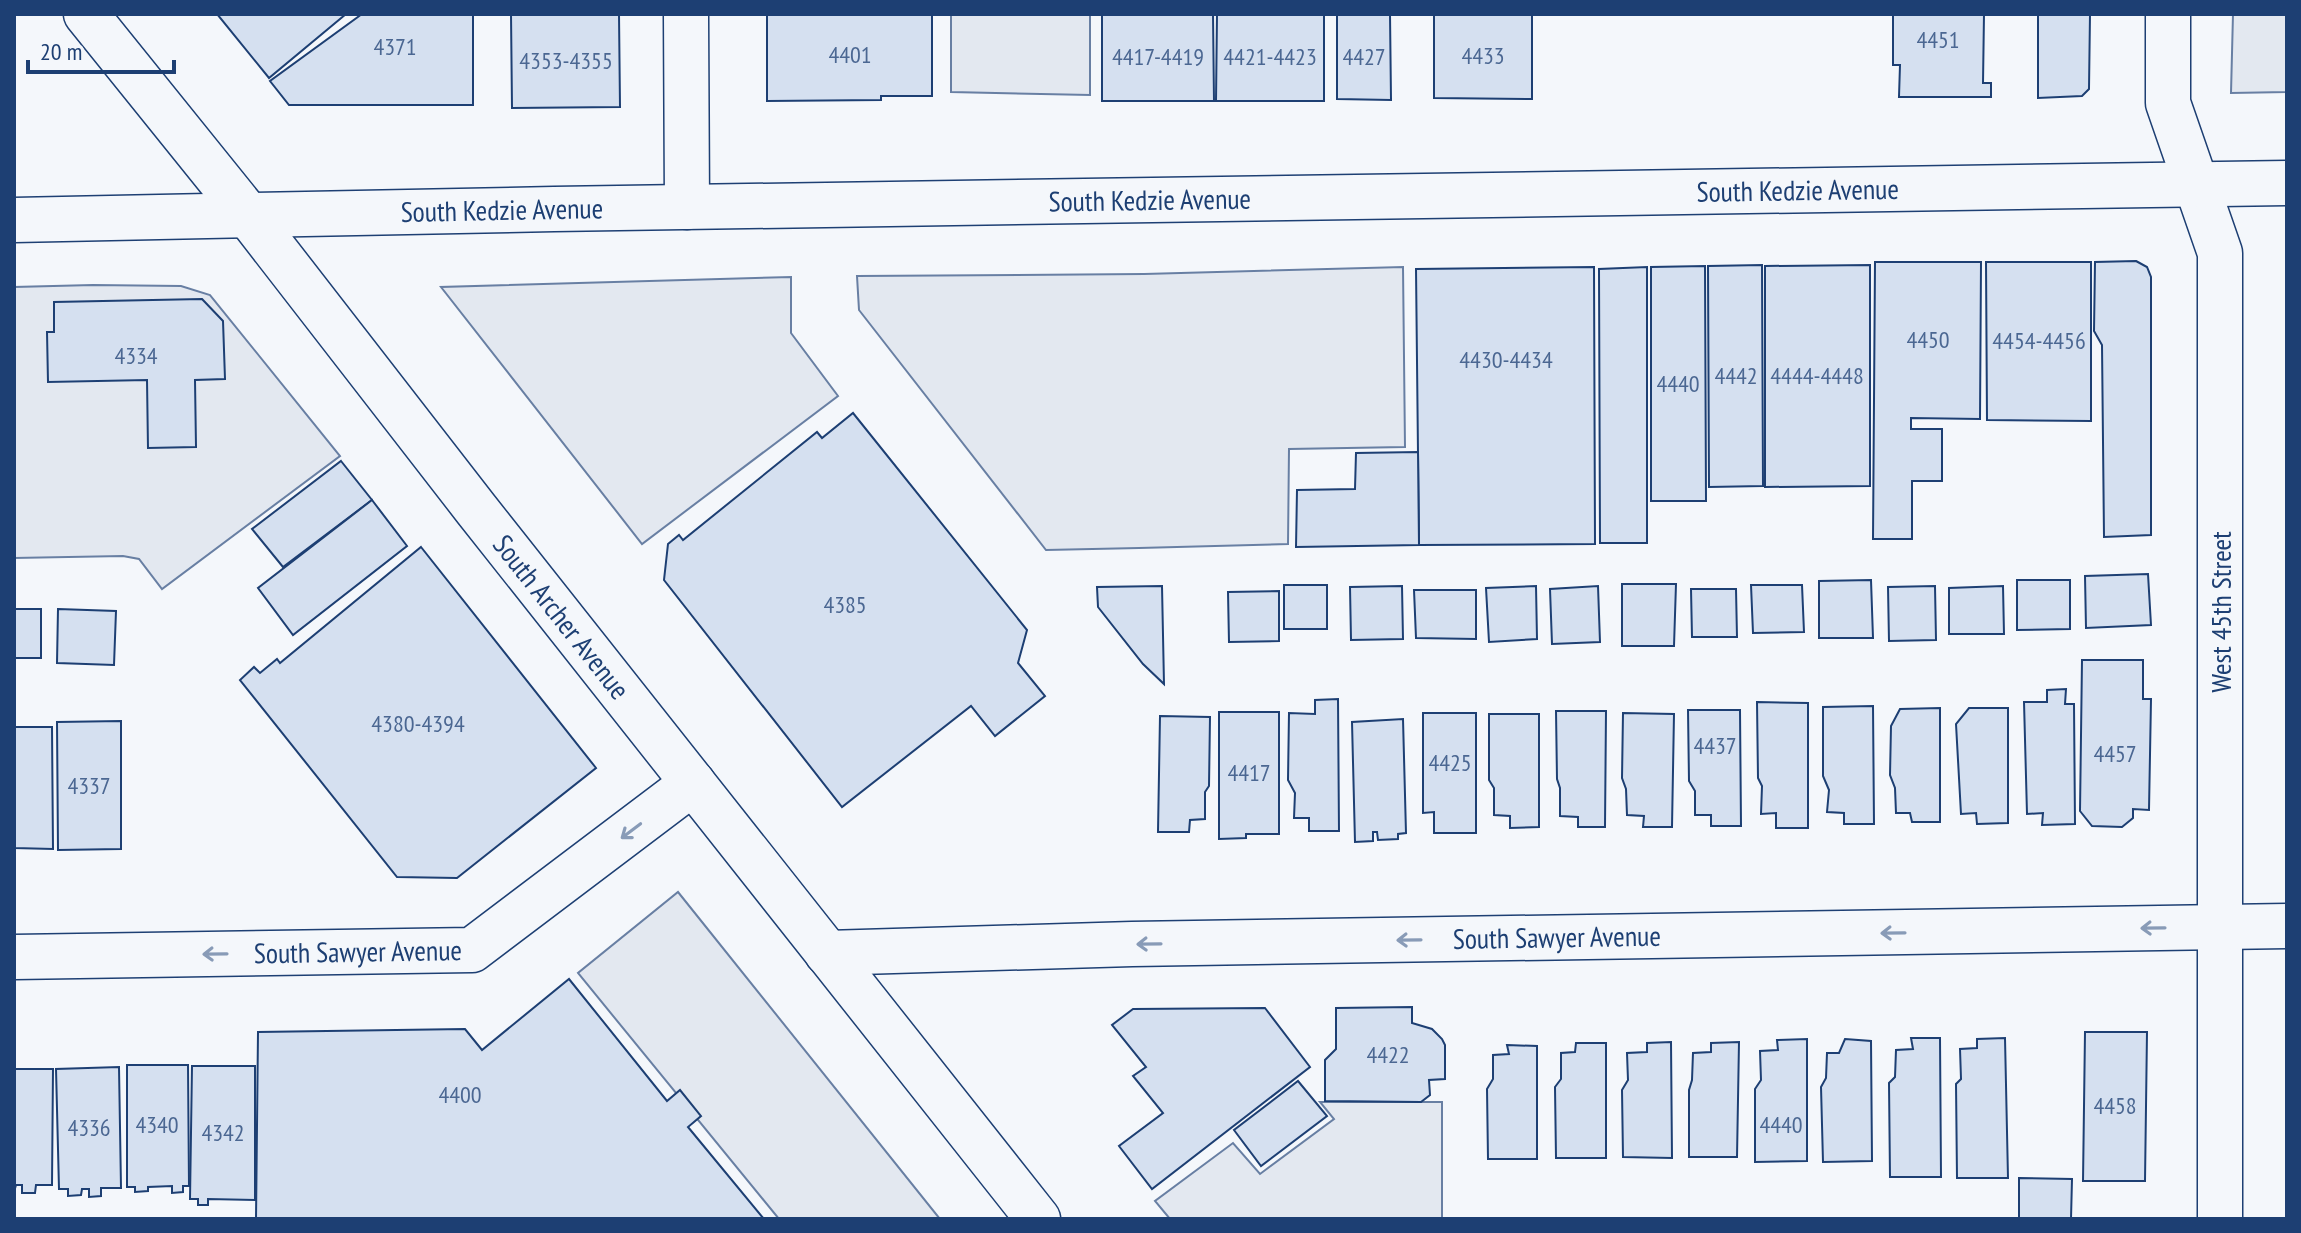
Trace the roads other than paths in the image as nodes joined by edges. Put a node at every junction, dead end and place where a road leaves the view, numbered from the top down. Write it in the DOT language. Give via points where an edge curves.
graph roads {
  1 [pos="86,14"];
  2 [pos="686,14"];
  3 [pos="2168,14"];
  4 [pos="2287,183"];
  5 [pos="2196,185"];
  6 [pos="687,207"];
  7 [pos="248,215"];
  8 [pos="14,220"];
  9 [pos="693,783"];
  10 [pos="2287,926"];
  11 [pos="2219,928"];
  12 [pos="827,953"];
  13 [pos="14,957"];
  14 [pos="1038,1219"];
  15 [pos="2220,1219"];
  1 -- 7 [label="main road, South Archer Avenue"];
  2 -- 6 [label="main road"];
  3 -- 5 [label="main road, West 45th Street" via="2168,103"];
  4 -- 5 [label="main road, South Kedzie Avenue"];
  5 -- 6 [label="main road, South Kedzie Avenue"];
  5 -- 11 [label="main road, West 45th Street" via="2220,253"];
  6 -- 7 [label="main road, South Kedzie Avenue"];
  7 -- 8 [label="main road, South Kedzie Avenue"];
  7 -- 9 [label="main road, South Archer Avenue"];
  9 -- 12 [label="main road, South Archer Avenue"];
  9 -- 13 [label="main road, South Sawyer Avenue, one-way" via="472,950"];
  10 -- 11 [label="main road, South Sawyer Avenue"];
  11 -- 12 [label="main road, South Sawyer Avenue, one-way"];
  11 -- 15 [label="main road, West 45th Street"];
  12 -- 14 [label="main road, South Archer Avenue"];
}
